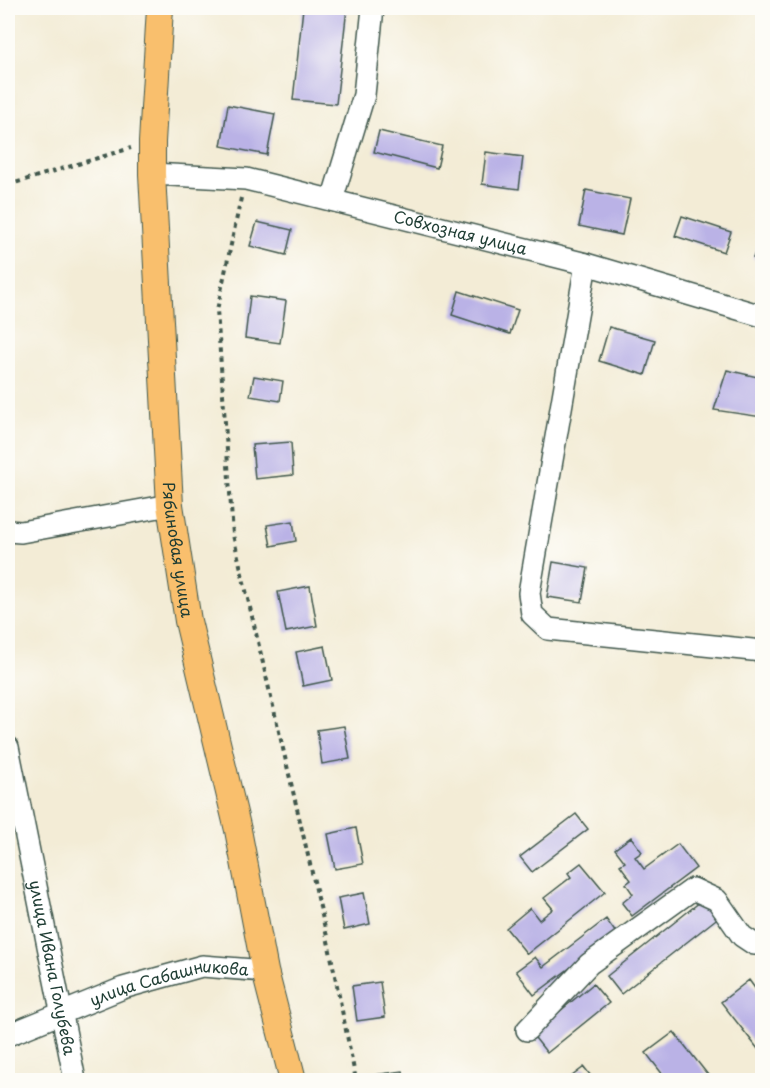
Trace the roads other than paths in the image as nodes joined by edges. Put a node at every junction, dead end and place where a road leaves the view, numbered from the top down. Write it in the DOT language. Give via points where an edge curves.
graph roads {
  1 [pos="160,8"];
  2 [pos="373,8"];
  3 [pos="152,174"];
  4 [pos="332,200"];
  5 [pos="586,264"];
  6 [pos="762,316"];
  7 [pos="170,505"];
  8 [pos="8,531"];
  9 [pos="762,651"];
  10 [pos="8,747"];
  11 [pos="760,947"];
  12 [pos="265,970"];
  13 [pos="62,1014"];
  14 [pos="527,1030"];
  15 [pos="8,1035"];
  16 [pos="75,1080"];
  17 [pos="294,1080"];
  1 -- 3 [label="main road, Рябиновая улица"];
  2 -- 4 [label="street" via="364,95"];
  3 -- 4 [label="street, Совхозная улица" via="246,179"];
  3 -- 7 [label="main road, Рябиновая улица"];
  4 -- 5 [label="street, Совхозная улица"];
  5 -- 6 [label="street, Совхозная улица"];
  5 -- 9 [label="street" via="528,593 532,614 548,629"];
  7 -- 8 [label="street" via="21,532"];
  7 -- 12 [label="main road, Рябиновая улица" via="188,621 238,830"];
  10 -- 13 [label="street, улица Ивана Голубева"];
  11 -- 14 [label="street" via="742,936 717,900 693,889 589,964"];
  12 -- 13 [label="street, улица Сабашникова" via="202,966 123,988"];
  12 -- 17 [label="main road, Рябиновая улица"];
  13 -- 15 [label="street, улица Сабашникова"];
  13 -- 16 [label="street, улица Ивана Голубева"];
}
